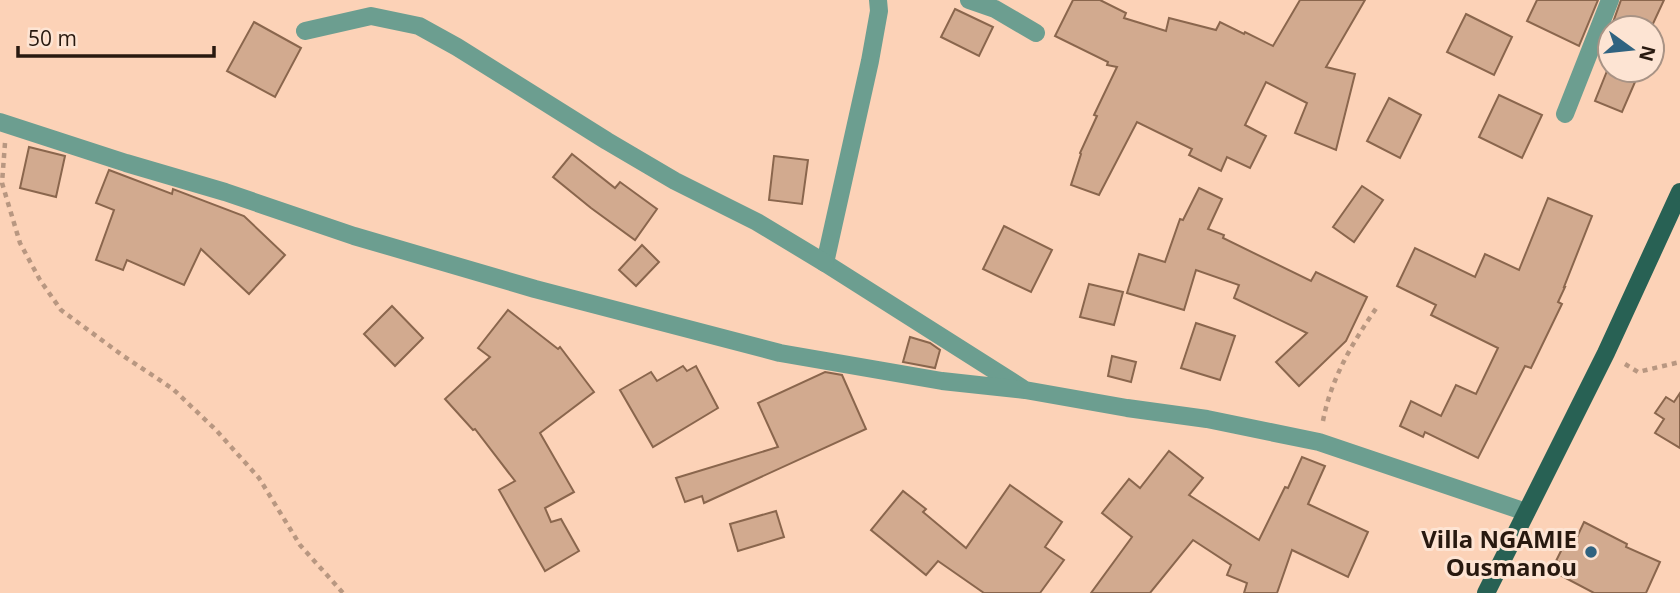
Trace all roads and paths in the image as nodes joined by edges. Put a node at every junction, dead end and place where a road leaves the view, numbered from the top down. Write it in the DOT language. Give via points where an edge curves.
graph roads {
  1 [pos="878,0"];
  2 [pos="970,0"];
  3 [pos="1610,0"];
  4 [pos="305,31"];
  5 [pos="1037,33"];
  6 [pos="1565,114"];
  7 [pos="4,124"];
  8 [pos="1680,192"];
  9 [pos="825,263"];
  10 [pos="1377,307"];
  11 [pos="1606,353"];
  12 [pos="1680,362"];
  13 [pos="1025,390"];
  14 [pos="1319,442"];
  15 [pos="1526,512"];
  16 [pos="343,593"];
  17 [pos="1486,593"];
  1 -- 9 [label="street" via="870,61"];
  2 -- 5 [label="street"];
  3 -- 6 [label="street"];
  4 -- 9 [label="street" via="371,16 419,26 675,181"];
  7 -- 13 [label="street" via="354,236 780,353"];
  7 -- 16 [label="path" via="2,183 20,243 61,310 173,389 216,430 260,478 299,545"];
  8 -- 11 [label="main road"];
  9 -- 13 [label="street"];
  10 -- 14 [label="path" via="1335,378"];
  11 -- 12 [label="path" via="1638,372"];
  11 -- 15 [label="main road"];
  13 -- 14 [label="street"];
  14 -- 15 [label="street"];
  15 -- 17 [label="main road"];
}
